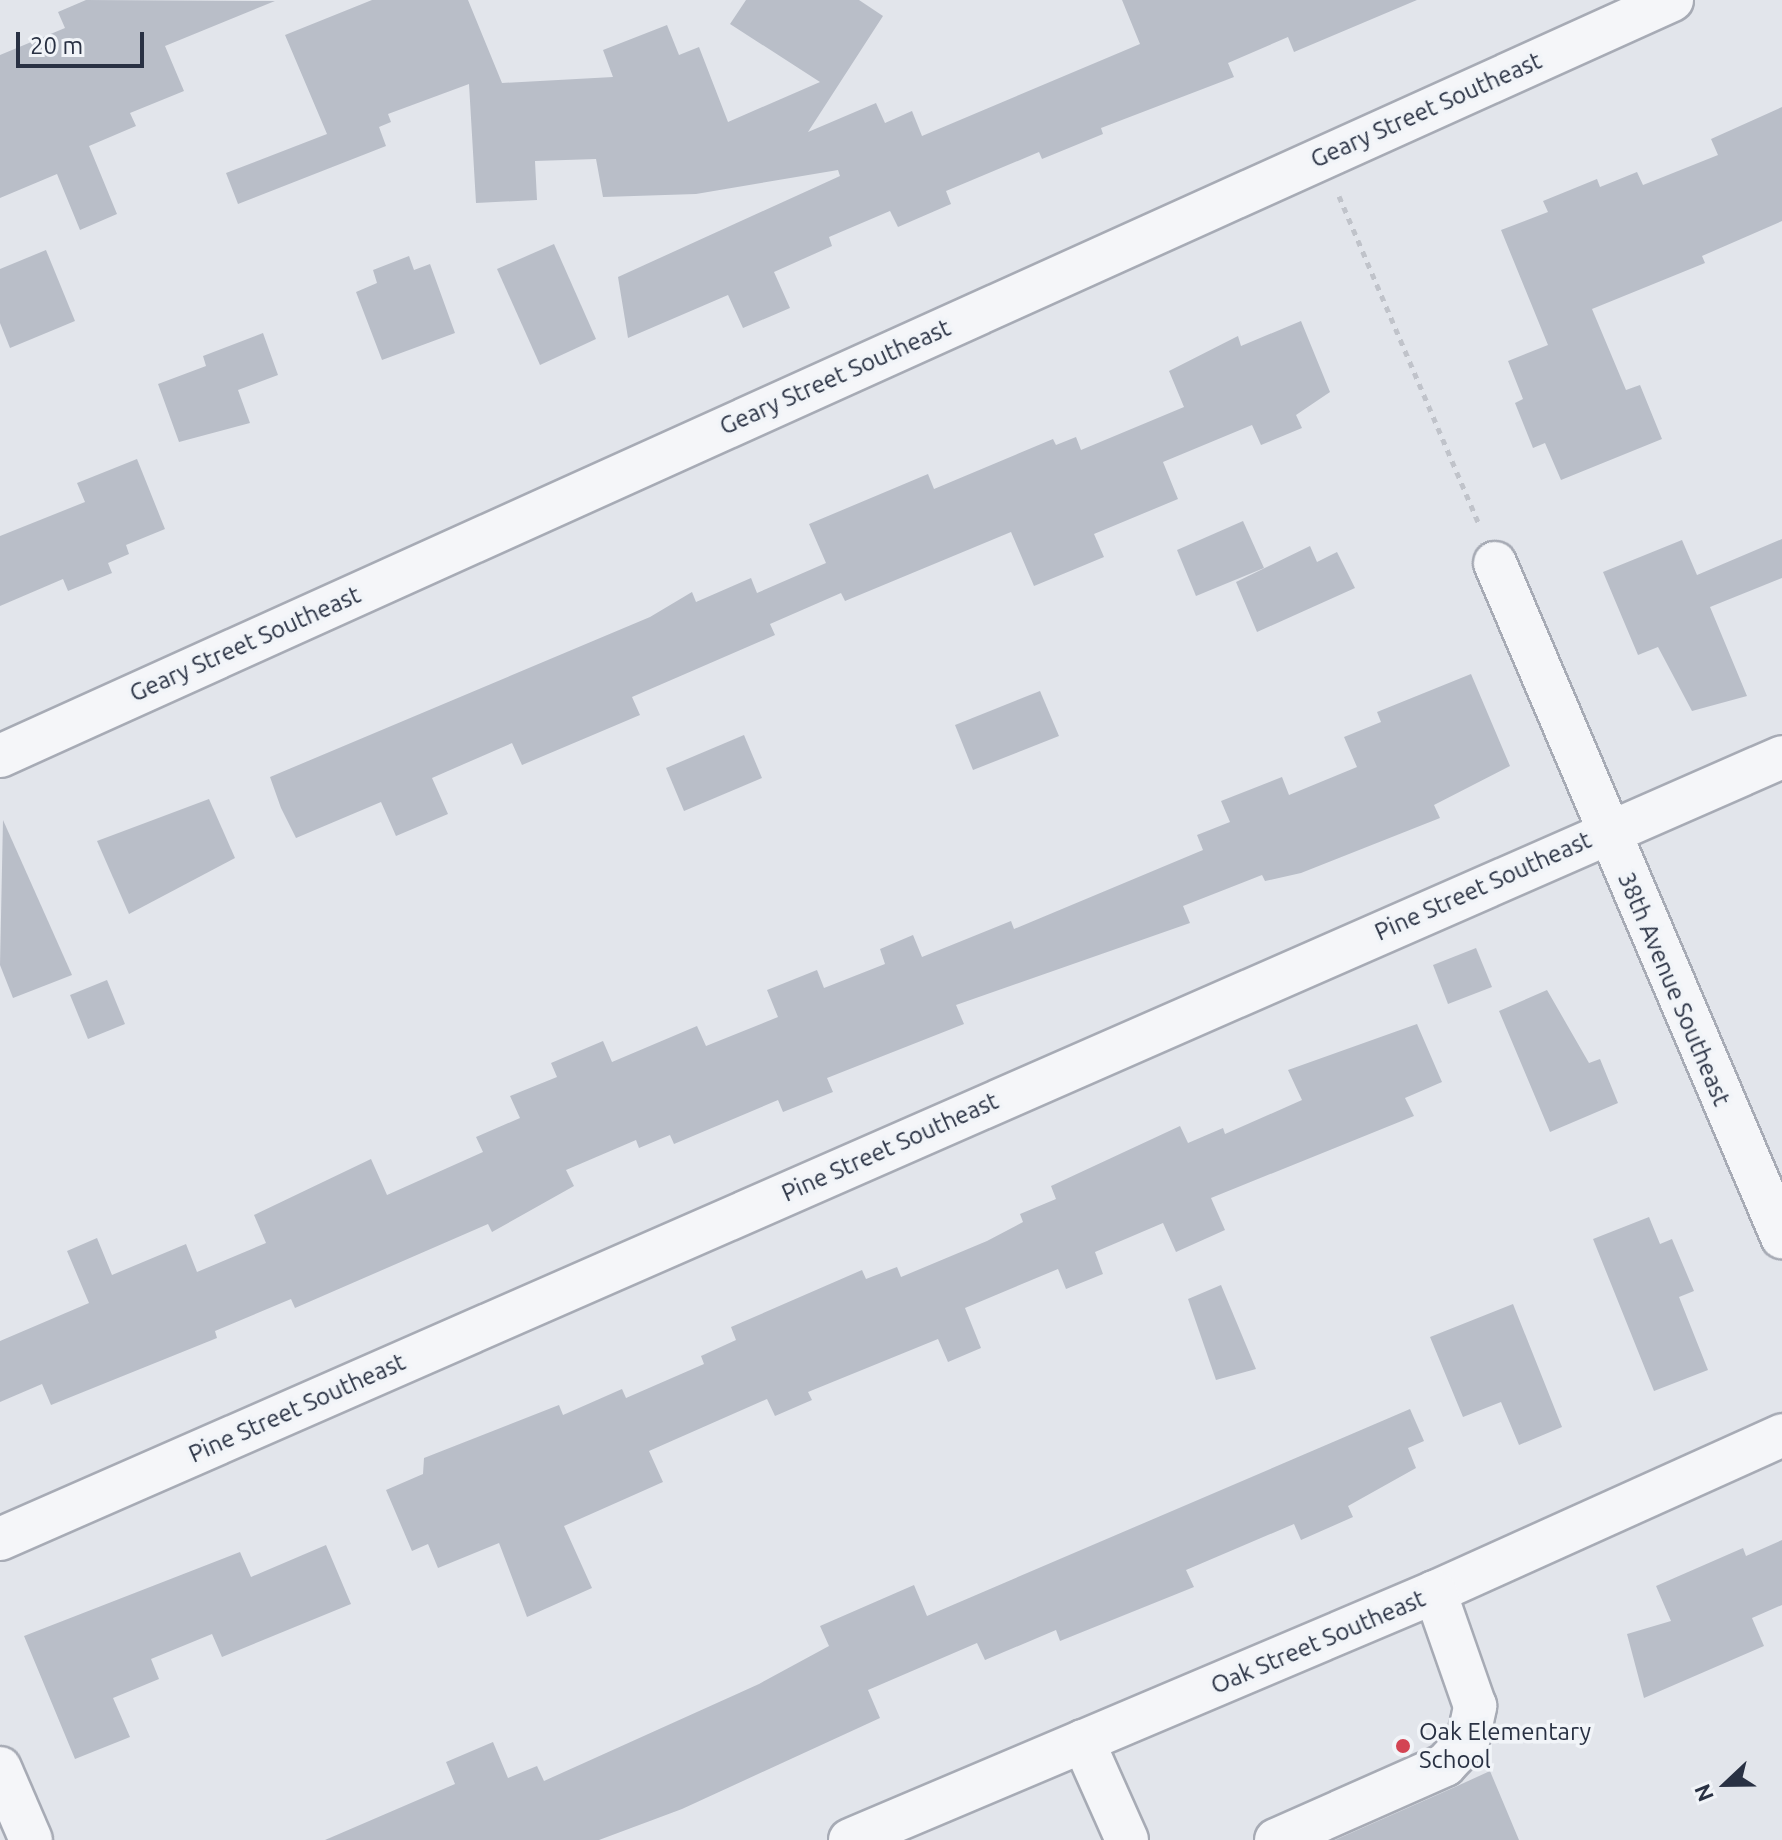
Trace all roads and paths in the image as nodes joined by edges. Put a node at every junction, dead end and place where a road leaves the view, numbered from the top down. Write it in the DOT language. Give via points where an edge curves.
graph roads {
  1 [pos="1672,0"];
  2 [pos="1322,156"];
  3 [pos="1495,563"];
  4 [pos="0,756"];
  5 [pos="1782,757"];
  6 [pos="1606,832"];
  7 [pos="1782,1237"];
  8 [pos="1782,1435"];
  9 [pos="0,1539"];
  10 [pos="1435,1592"];
  11 [pos="1083,1741"];
  12 [pos="0,1768"];
  13 [pos="31,1840"];
  14 [pos="850,1840"];
  15 [pos="1127,1840"];
  16 [pos="1276,1840"];
  1 -- 2 [label="street, Geary Street Southeast"];
  2 -- 3 [label="path"];
  2 -- 4 [label="street, Geary Street Southeast"];
  3 -- 6 [label="street, 38th Avenue Southeast"];
  5 -- 6 [label="street, Pine Street Southeast"];
  6 -- 7 [label="street, 38th Avenue Southeast"];
  6 -- 9 [label="street, Pine Street Southeast"];
  8 -- 10 [label="street, Oak Street Southeast"];
  10 -- 11 [label="street, Oak Street Southeast"];
  10 -- 16 [label="street" via="1475,1706 1468,1740 1445,1765"];
  11 -- 14 [label="street, Oak Street Southeast"];
  11 -- 15 [label="street"];
  12 -- 13 [label="street"];
}
